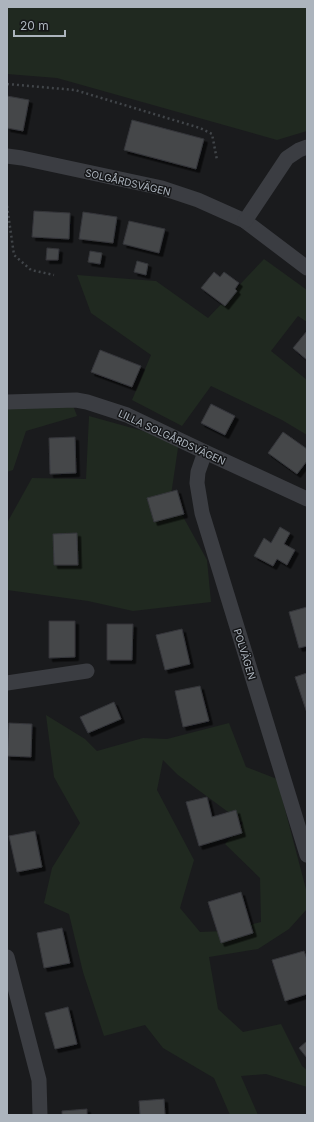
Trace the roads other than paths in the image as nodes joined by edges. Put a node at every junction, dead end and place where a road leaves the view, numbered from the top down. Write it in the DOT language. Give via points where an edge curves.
graph roads {
  1 [pos="307,147"];
  2 [pos="7,156"];
  3 [pos="245,220"];
  4 [pos="307,268"];
  5 [pos="7,402"];
  6 [pos="204,452"];
  7 [pos="307,499"];
  8 [pos="87,671"];
  9 [pos="7,683"];
  10 [pos="307,855"];
  11 [pos="7,957"];
  12 [pos="40,1115"];
  1 -- 3 [label="street" via="287,158"];
  2 -- 3 [label="street, SOLGÅRDSVÄGEN" via="162,188"];
  3 -- 4 [label="street, SOLGÅRDSVÄGEN"];
  5 -- 6 [label="street, LILLA SOLGÅRDSVÄGEN" via="87,402 127,415"];
  6 -- 7 [label="street, LILLA SOLGÅRDSVÄGEN"];
  6 -- 10 [label="street, POLVÄGEN" via="197,484 202,513"];
  8 -- 9 [label="street"];
  11 -- 12 [label="street" via="39,1080"];
}
